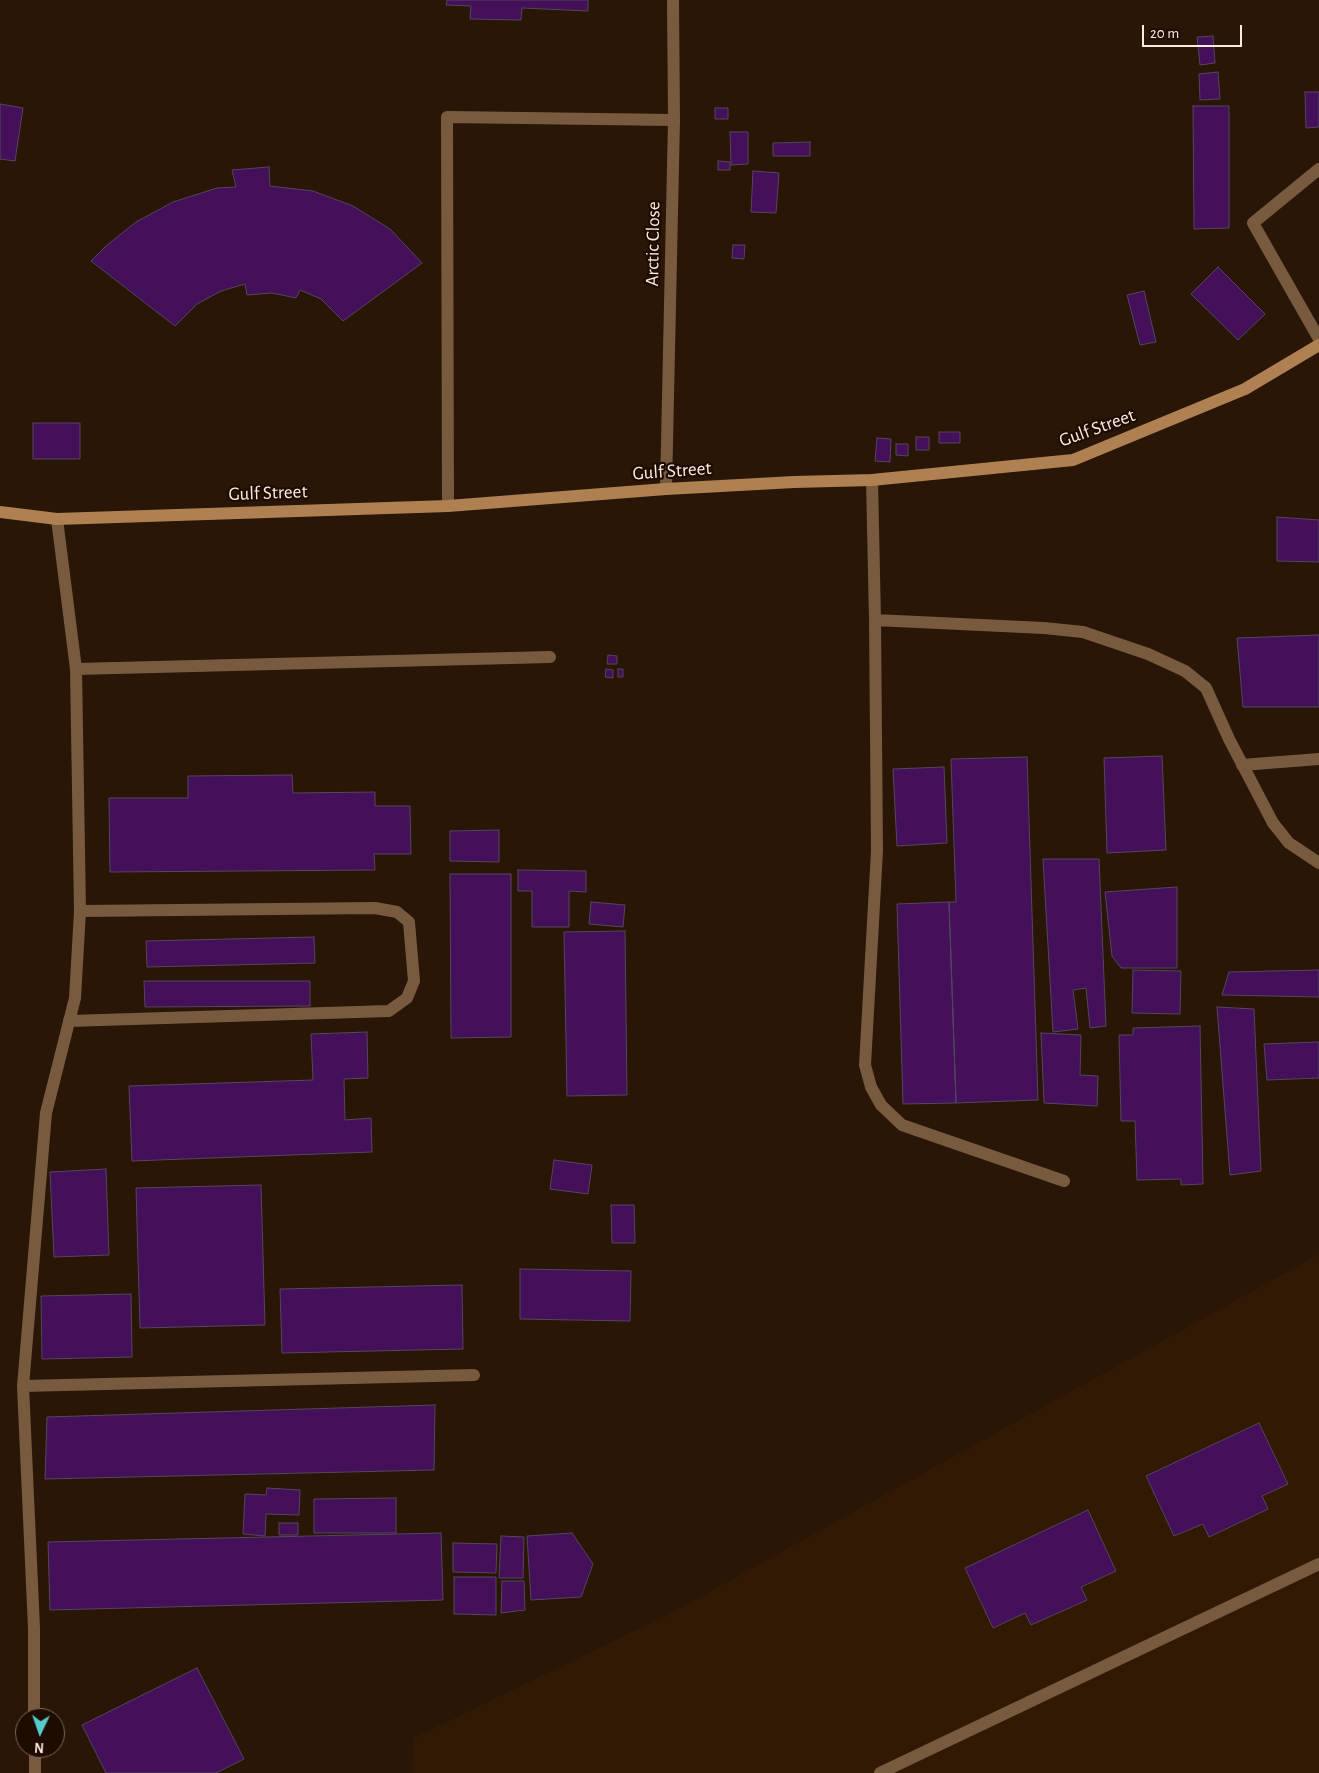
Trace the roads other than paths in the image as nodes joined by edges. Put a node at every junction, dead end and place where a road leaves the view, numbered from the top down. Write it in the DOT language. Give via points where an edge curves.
graph roads {
  1 [pos="673,0"];
  2 [pos="674,120"];
  3 [pos="1319,169"];
  4 [pos="1319,339"];
  5 [pos="1319,344"];
  6 [pos="872,480"];
  7 [pos="666,490"];
  8 [pos="448,506"];
  9 [pos="0,512"];
  10 [pos="57,519"];
  11 [pos="875,620"];
  12 [pos="550,657"];
  13 [pos="76,669"];
  14 [pos="1319,759"];
  15 [pos="1242,765"];
  16 [pos="1319,863"];
  17 [pos="80,911"];
  18 [pos="69,1021"];
  19 [pos="1064,1181"];
  20 [pos="474,1375"];
  21 [pos="23,1386"];
  22 [pos="1319,1564"];
  23 [pos="34,1708"];
  24 [pos="34,1758"];
  25 [pos="35,1773"];
  26 [pos="880,1773"];
  1 -- 2 [label="street, Arctic Close"];
  2 -- 7 [label="street, Arctic Close"];
  2 -- 8 [label="street" via="447,117"];
  3 -- 4 [label="street" via="1253,223"];
  5 -- 6 [label="street, Gulf Street" via="1246,389 1074,460"];
  6 -- 7 [label="street, Gulf Street"];
  6 -- 11 [label="street"];
  7 -- 8 [label="street, Gulf Street"];
  8 -- 10 [label="street, Gulf Street"];
  9 -- 10 [label="street, Gulf Street"];
  10 -- 13 [label="street"];
  11 -- 15 [label="street" via="1083,632 1148,654 1186,671 1206,688"];
  11 -- 19 [label="street" via="877,851 865,1065 871,1087 881,1105 902,1125"];
  12 -- 13 [label="street"];
  13 -- 17 [label="street"];
  14 -- 15 [label="street"];
  15 -- 16 [label="street" via="1273,823 1289,843"];
  17 -- 18 [label="street" via="75,998"];
  17 -- 18 [label="street" via="375,908 397,912 409,922 414,981 407,998 389,1011"];
  18 -- 21 [label="street" via="46,1113"];
  20 -- 21 [label="street"];
  21 -- 23 [label="street" via="34,1628"];
  22 -- 26 [label="street"];
  24 -- 25 [label="street"];
}
